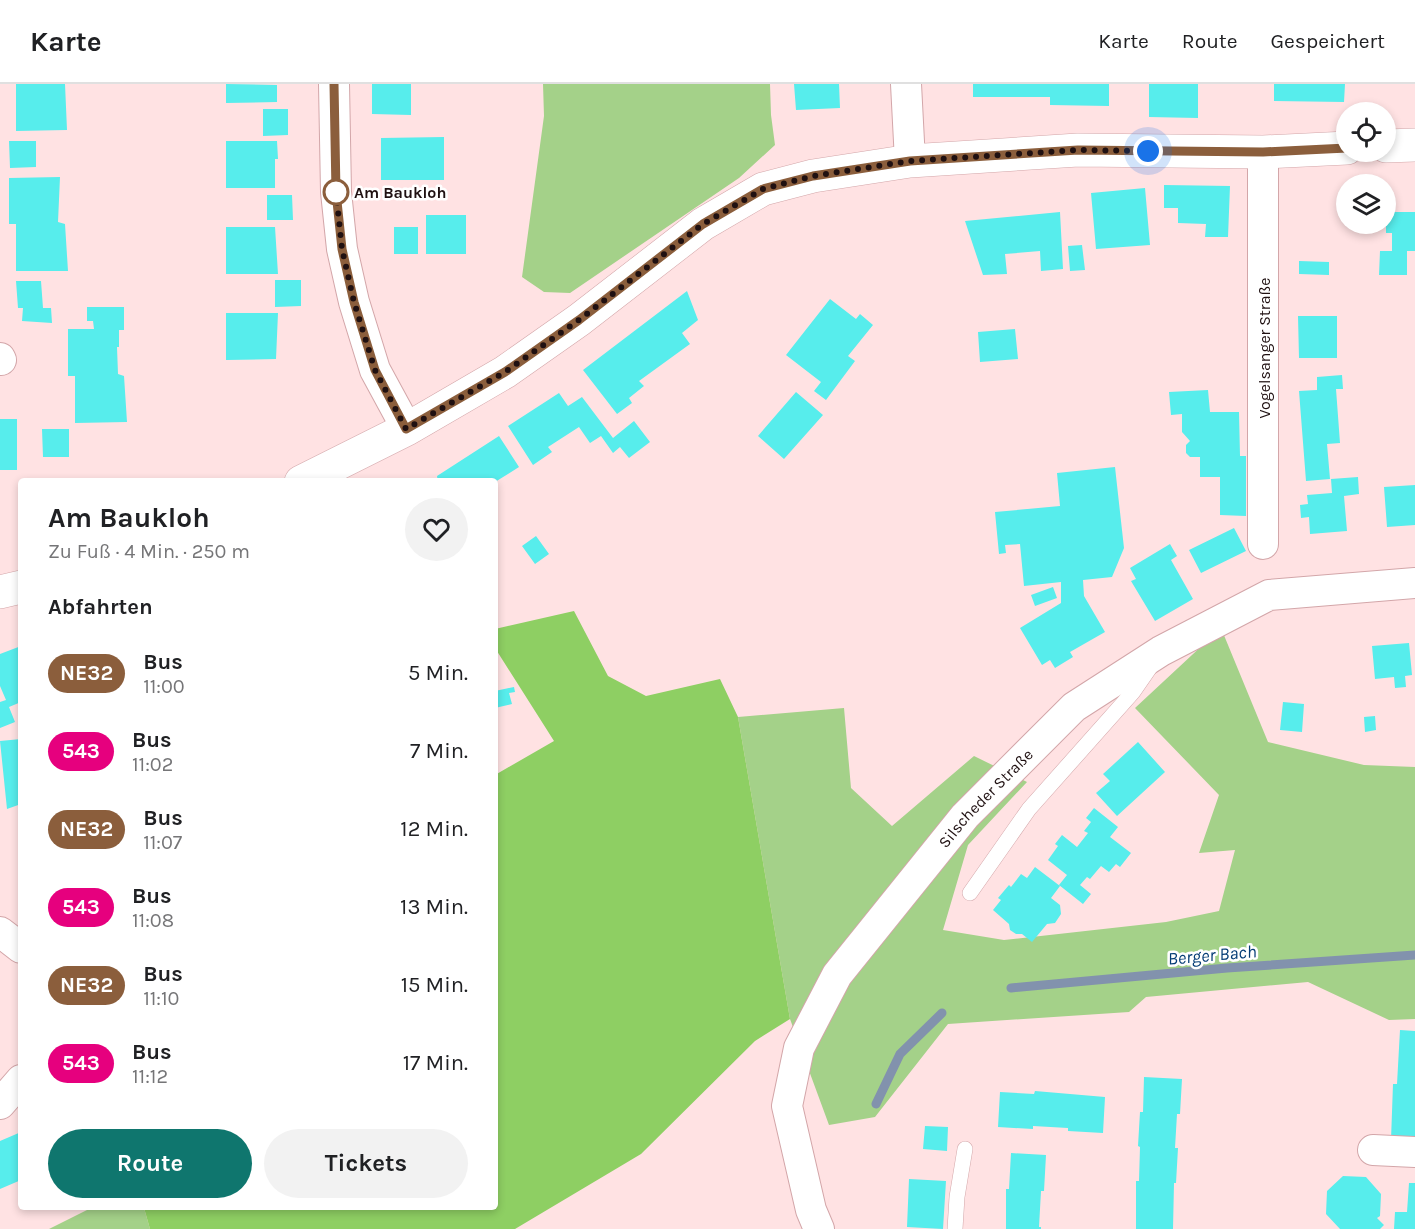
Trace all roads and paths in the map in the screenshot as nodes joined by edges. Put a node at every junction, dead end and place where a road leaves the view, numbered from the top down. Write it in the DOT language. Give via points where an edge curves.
graph roads {
  1 [pos="334,84"];
  2 [pos="906,84"];
  3 [pos="1415,145"];
  4 [pos="1396,146"];
  5 [pos="1336,149"];
  6 [pos="1263,152"];
  7 [pos="910,161"];
  8 [pos="406,429"];
  9 [pos="309,478"];
  10 [pos="1263,544"];
  11 [pos="1415,583"];
  12 [pos="18,588"];
  13 [pos="0,592"];
  14 [pos="1161,651"];
  15 [pos="970,893"];
  16 [pos="0,932"];
  17 [pos="18,946"];
  18 [pos="18,1083"];
  19 [pos="0,1104"];
  20 [pos="965,1149"];
  21 [pos="1373,1150"];
  22 [pos="1415,1152"];
  23 [pos="819,1229"];
  24 [pos="955,1229"];
  1 -- 8 [label="street" via="336,192 342,249 375,370"];
  2 -- 7 [label="street"];
  3 -- 4 [label="street"];
  5 -- 6 [label="street"];
  6 -- 7 [label="street" via="1078,150"];
  6 -- 10 [label="street, Vogelsanger Straße"];
  7 -- 8 [label="street" via="813,176 763,189 703,224 505,372"];
  8 -- 9 [label="street"];
  11 -- 14 [label="street, Silscheder Straße" via="1269,595"];
  12 -- 13 [label="street"];
  14 -- 15 [label="lane" via="1133,692 1029,809"];
  14 -- 23 [label="street, Silscheder Straße" via="1074,707 964,816 837,975 799,1048 786,1106"];
  16 -- 17 [label="street"];
  18 -- 19 [label="street"];
  20 -- 24 [label="lane"];
  21 -- 22 [label="street"];
}
